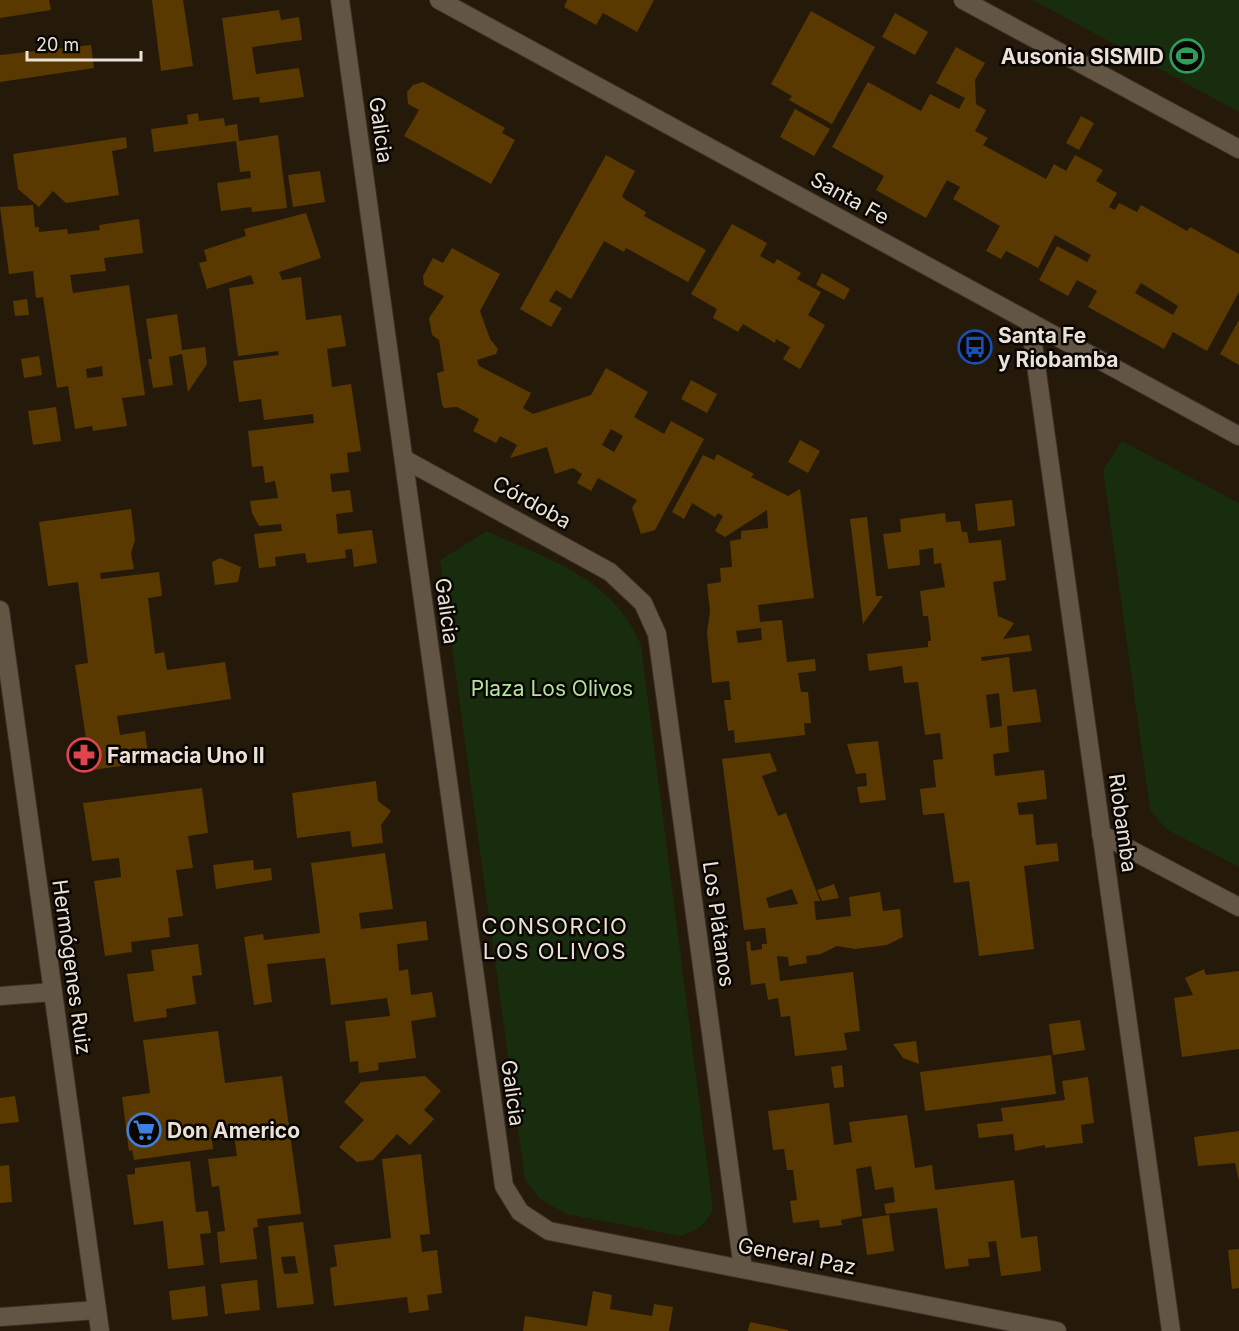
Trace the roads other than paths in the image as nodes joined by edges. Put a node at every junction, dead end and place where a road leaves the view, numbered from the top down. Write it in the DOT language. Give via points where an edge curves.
graph roads {
  1 [pos="340,0"];
  2 [pos="440,0"];
  3 [pos="963,0"];
  4 [pos="1239,149"];
  5 [pos="1030,322"];
  6 [pos="1239,436"];
  7 [pos="404,459"];
  8 [pos="633,592"];
  9 [pos="0,610"];
  10 [pos="4,672"];
  11 [pos="1101,834"];
  12 [pos="1239,907"];
  13 [pos="53,992"];
  14 [pos="0,996"];
  15 [pos="530,1220"];
  16 [pos="743,1269"];
  17 [pos="97,1310"];
  18 [pos="0,1317"];
  19 [pos="100,1331"];
  20 [pos="1058,1331"];
  21 [pos="1171,1331"];
  1 -- 7 [label="street, Galicia"];
  2 -- 5 [label="street, Santa Fe"];
  3 -- 4 [label="street"];
  5 -- 6 [label="street, Santa Fe"];
  5 -- 11 [label="street, Riobamba"];
  7 -- 8 [label="street, Córdoba" via="610,572"];
  7 -- 15 [label="street, Galicia" via="501,1172 512,1200"];
  8 -- 16 [label="street, Los Plátanos" via="647,609 657,634"];
  9 -- 10 [label="street, Hermógenes Ruiz"];
  10 -- 13 [label="street, Hermógenes Ruiz"];
  11 -- 12 [label="street"];
  11 -- 21 [label="street, Riobamba"];
  13 -- 14 [label="street"];
  13 -- 17 [label="street, Hermógenes Ruiz"];
  15 -- 16 [label="street, General Paz" via="549,1231"];
  16 -- 20 [label="street, General Paz"];
  17 -- 18 [label="street"];
  17 -- 19 [label="street, Hermógenes Ruiz"];
}
